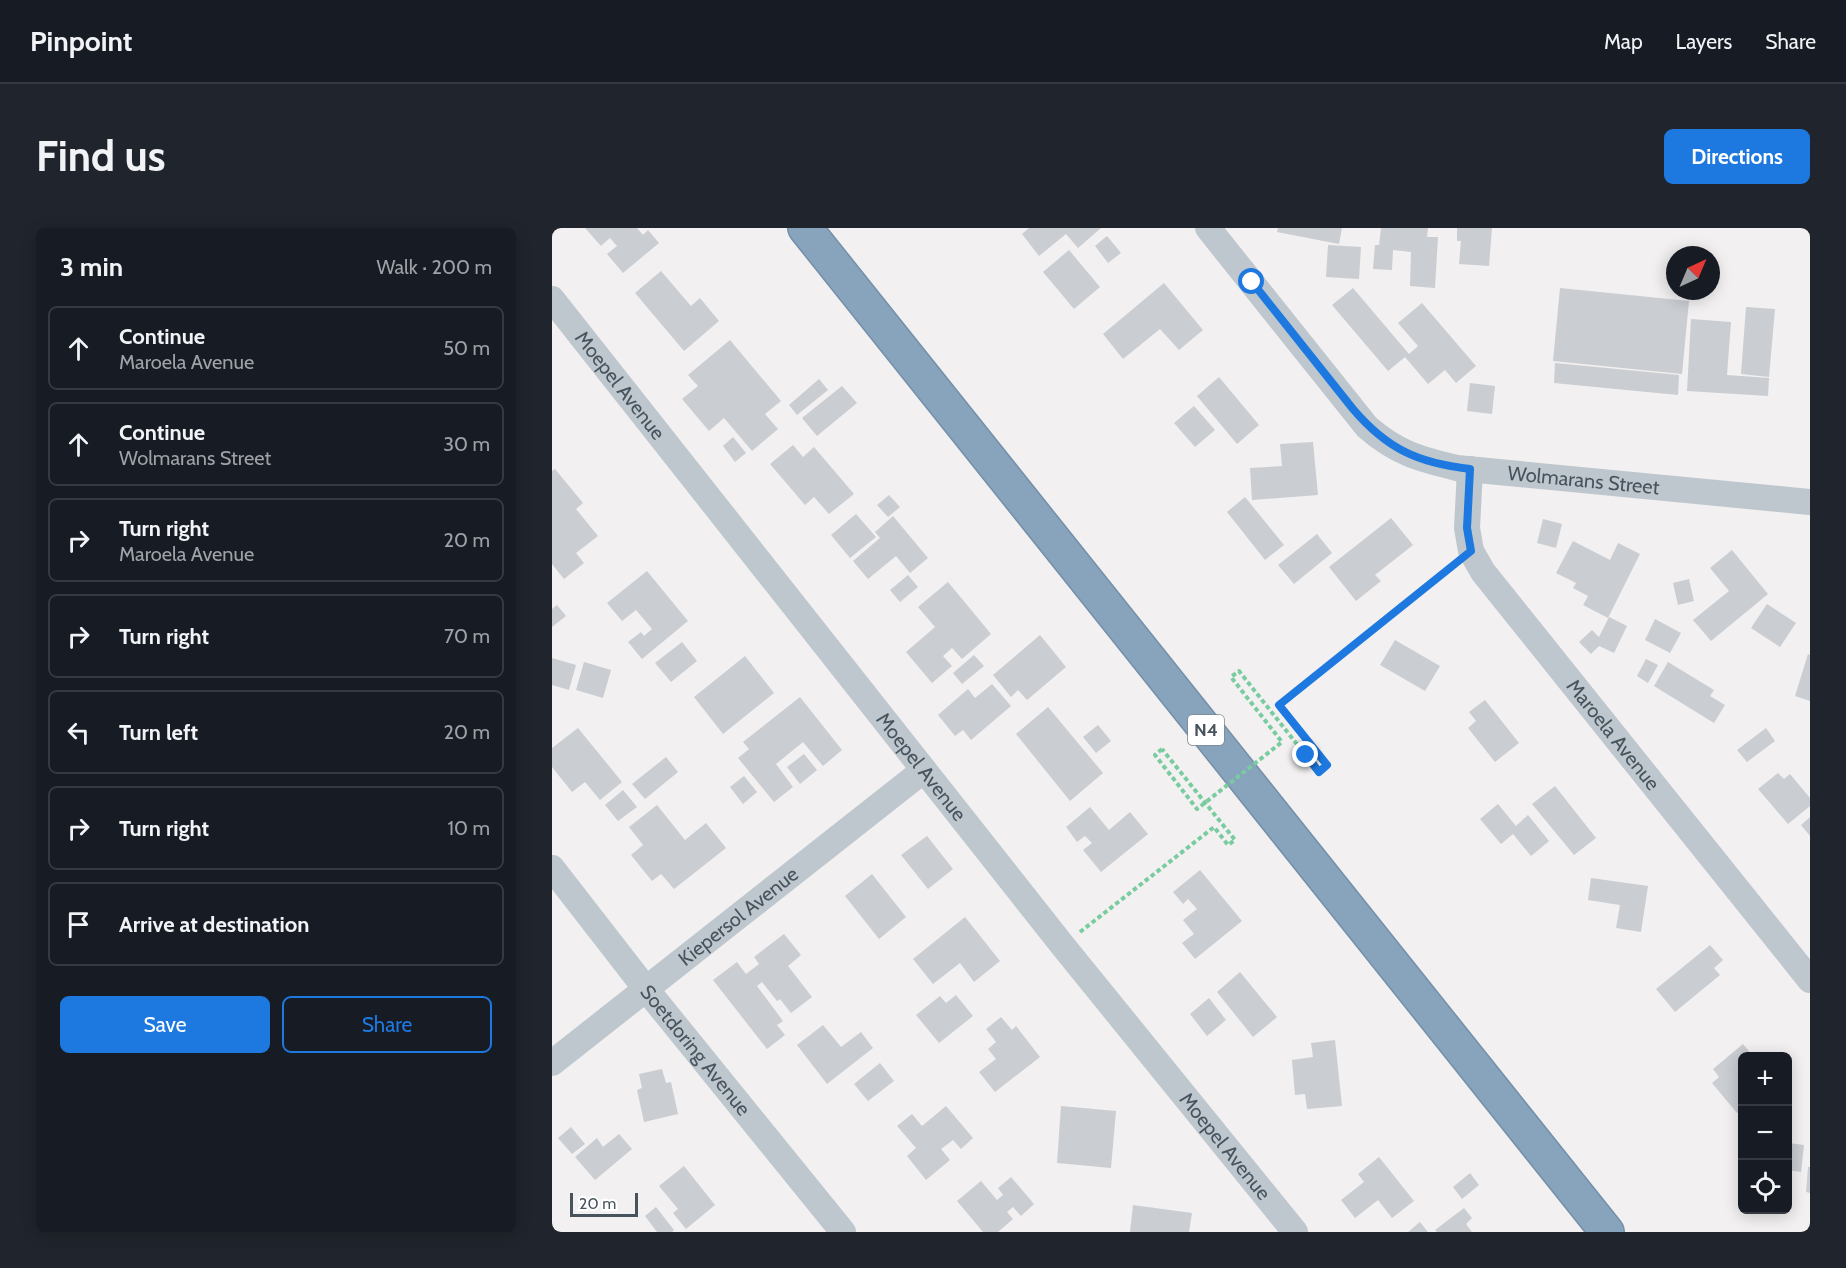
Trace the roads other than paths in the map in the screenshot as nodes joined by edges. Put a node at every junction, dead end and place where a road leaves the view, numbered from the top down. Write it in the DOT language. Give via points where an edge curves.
graph roads {
  1 [pos="805,228"];
  2 [pos="1209,228"];
  3 [pos="552,299"];
  4 [pos="1470,469"];
  5 [pos="1810,502"];
  6 [pos="924,770"];
  7 [pos="552,868"];
  8 [pos="1810,980"];
  9 [pos="646,989"];
  10 [pos="552,1063"];
  11 [pos="843,1232"];
  12 [pos="1295,1232"];
  13 [pos="1608,1232"];
  1 -- 13 [label="highway, N4"];
  2 -- 4 [label="street, Wolmarans Street" via="1367,427 1399,450"];
  3 -- 6 [label="street, Moepel Avenue"];
  4 -- 5 [label="street, Wolmarans Street"];
  4 -- 8 [label="street, Maroela Avenue" via="1467,528 1471,551 1483,573"];
  6 -- 9 [label="street, Kiepersol Avenue"];
  6 -- 12 [label="street, Moepel Avenue"];
  7 -- 9 [label="street, Soetdoring Avenue"];
  9 -- 10 [label="street, Kiepersol Avenue"];
  9 -- 11 [label="street, Soetdoring Avenue"];
}
